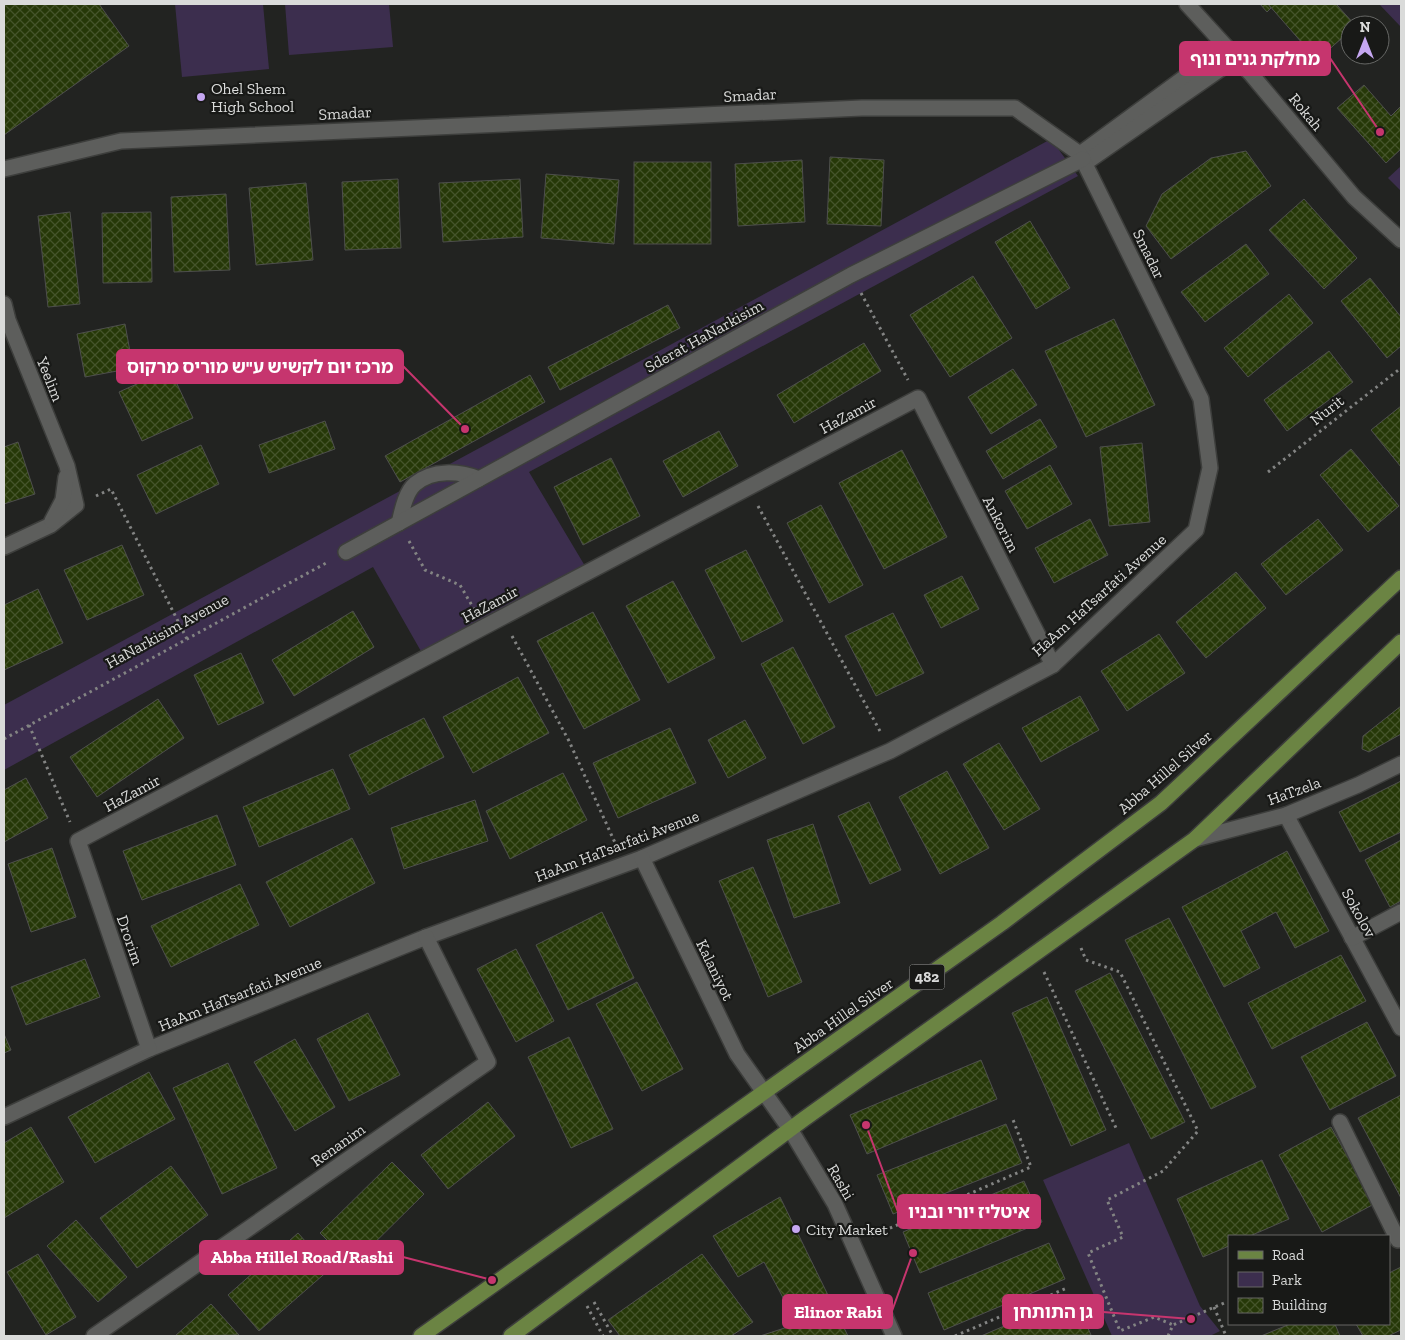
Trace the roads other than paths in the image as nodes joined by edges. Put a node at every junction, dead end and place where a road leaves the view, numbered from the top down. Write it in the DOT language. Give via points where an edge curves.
graph roads {
  1 [pos="1187,4"];
  2 [pos="1226,46"];
  3 [pos="1236,58"];
  4 [pos="1083,159"];
  5 [pos="4,169"];
  6 [pos="1401,240"];
  7 [pos="4,304"];
  8 [pos="918,398"];
  9 [pos="67,466"];
  10 [pos="479,480"];
  11 [pos="399,523"];
  12 [pos="51,525"];
  13 [pos="1196,530"];
  14 [pos="4,547"];
  15 [pos="346,552"];
  16 [pos="1401,578"];
  17 [pos="1401,642"];
  18 [pos="1053,665"];
  19 [pos="1401,764"];
  20 [pos="1286,815"];
  21 [pos="1195,839"];
  22 [pos="78,842"];
  23 [pos="642,858"];
  24 [pos="1401,912"];
  25 [pos="426,937"];
  26 [pos="1352,938"];
  27 [pos="1401,1028"];
  28 [pos="150,1049"];
  29 [pos="763,1093"];
  30 [pos="4,1117"];
  31 [pos="1340,1122"];
  32 [pos="790,1129"];
  33 [pos="1396,1241"];
  34 [pos="94,1336"];
  35 [pos="421,1336"];
  36 [pos="511,1336"];
  37 [pos="894,1336"];
  1 -- 2 [label="street, Rokah"];
  2 -- 3 [label="street, Rokah"];
  2 -- 4 [label="street"];
  3 -- 4 [label="street"];
  3 -- 6 [label="street, Rokah" via="1354,197"];
  4 -- 5 [label="street, Smadar" via="1015,108 862,108 121,140"];
  4 -- 10 [label="street, Sderat HaNarkisim" via="851,275"];
  4 -- 13 [label="street, Smadar" via="1200,399 1210,468"];
  7 -- 9 [label="street, Yeelim"];
  8 -- 18 [label="street, Ankorim"];
  8 -- 22 [label="street, HaZamir"];
  9 -- 12 [label="street, Yeelim" via="63,500"];
  9 -- 12 [label="street, Yeelim" via="76,505"];
  10 -- 11 [label="street, Sderat HaNarkisim"];
  10 -- 11 [label="street" via="468,475 442,472 415,484 403,504"];
  11 -- 15 [label="street, Sderat HaNarkisim"];
  12 -- 14 [label="street"];
  13 -- 18 [label="street, HaAm HaTsarfati Avenue"];
  16 -- 29 [label="main road, Abba Hillel Silver / 482" via="1161,803 1002,923"];
  17 -- 21 [label="main road, 482"];
  18 -- 23 [label="street, HaAm HaTsarfati Avenue" via="890,751"];
  19 -- 20 [label="street, HaTzela" via="1358,786"];
  20 -- 21 [label="street, HaTzela"];
  20 -- 26 [label="street, Sokolov"];
  21 -- 32 [label="main road, 482"];
  22 -- 28 [label="street, Drorim"];
  23 -- 25 [label="street, HaAm HaTsarfati Avenue"];
  23 -- 29 [label="street, Kalaniyot" via="717,1016"];
  24 -- 26 [label="street"];
  25 -- 28 [label="street, HaAm HaTsarfati Avenue"];
  25 -- 34 [label="street, Renanim" via="488,1062"];
  26 -- 27 [label="street, Sokolov"];
  28 -- 30 [label="street, HaAm HaTsarfati Avenue"];
  29 -- 32 [label="street, Kalaniyot"];
  29 -- 35 [label="main road, Abba Hillel Silver / 482"];
  31 -- 33 [label="street"];
  32 -- 36 [label="main road, 482"];
  32 -- 37 [label="street, Rashi" via="835,1204"];
}
